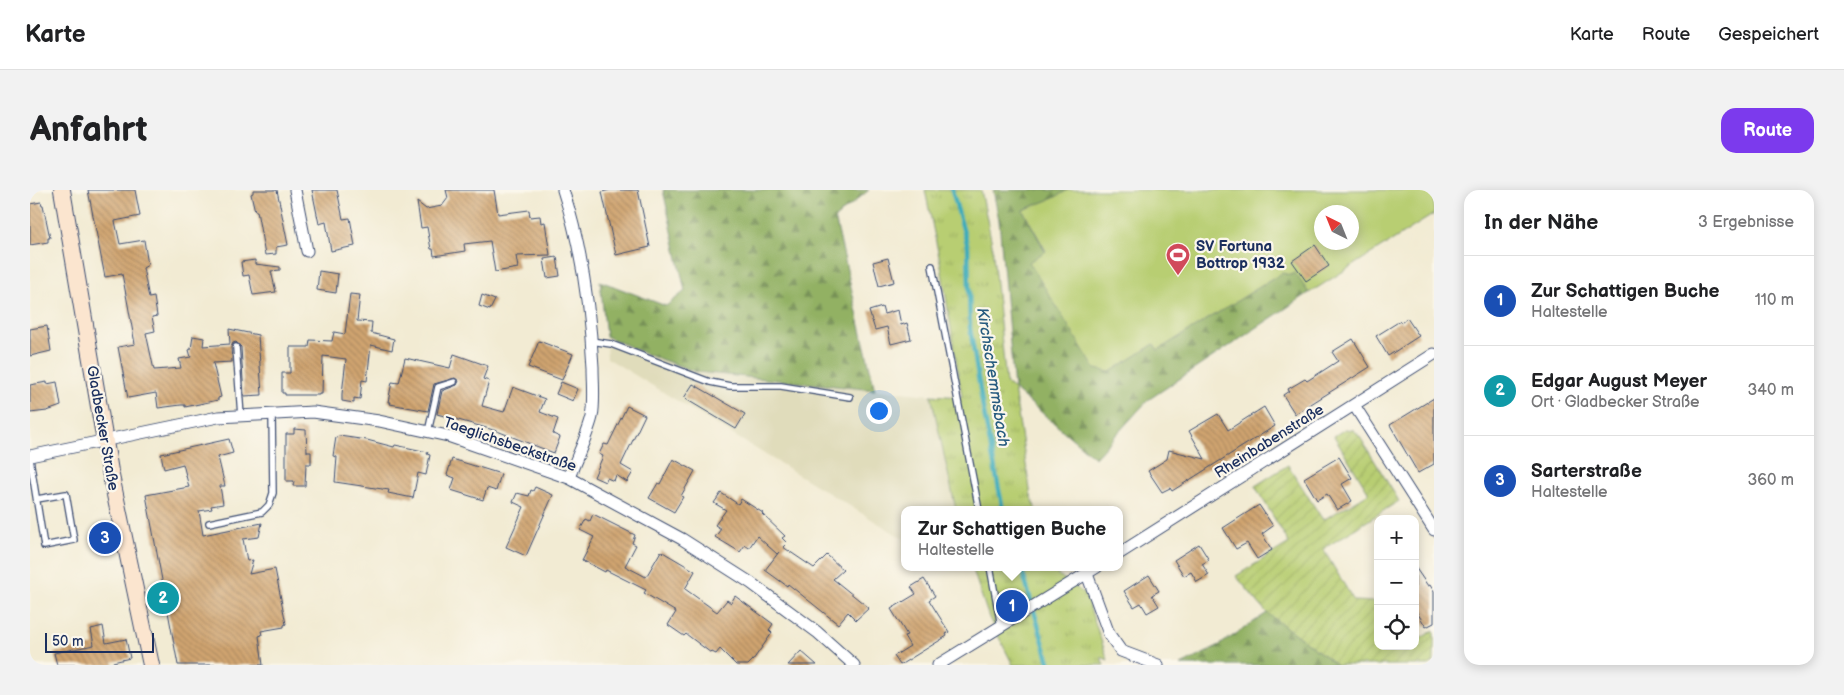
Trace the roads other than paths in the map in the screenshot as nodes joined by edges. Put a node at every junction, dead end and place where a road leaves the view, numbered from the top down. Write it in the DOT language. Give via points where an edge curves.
graph roads {
  1 [pos="62,190"];
  2 [pos="295,190"];
  3 [pos="563,190"];
  4 [pos="307,250"];
  5 [pos="932,266"];
  6 [pos="591,341"];
  7 [pos="236,347"];
  8 [pos="1434,354"];
  9 [pos="454,382"];
  10 [pos="850,397"];
  11 [pos="1354,405"];
  12 [pos="272,414"];
  13 [pos="241,416"];
  14 [pos="428,432"];
  15 [pos="105,440"];
  16 [pos="30,458"];
  17 [pos="569,478"];
  18 [pos="37,500"];
  19 [pos="978,506"];
  20 [pos="209,523"];
  21 [pos="1434,530"];
  22 [pos="1123,551"];
  23 [pos="991,571"];
  24 [pos="1090,571"];
  25 [pos="1092,571"];
  26 [pos="1002,626"];
  27 [pos="151,665"];
  28 [pos="854,665"];
  29 [pos="938,665"];
  30 [pos="1158,665"];
  1 -- 15 [label="main road, Gladbecker Straße"];
  2 -- 4 [label="street"];
  3 -- 6 [label="street" via="573,219"];
  5 -- 19 [label="lane"];
  6 -- 10 [label="lane" via="611,344 710,382 730,386 780,386"];
  6 -- 17 [label="street" via="592,416"];
  7 -- 13 [label="lane"];
  8 -- 11 [label="street, Rheinbabenstraße"];
  9 -- 14 [label="lane" via="438,387"];
  11 -- 21 [label="street"];
  11 -- 22 [label="street, Rheinbabenstraße"];
  12 -- 13 [label="street, Taeglichsbeckstraße"];
  12 -- 14 [label="street, Taeglichsbeckstraße" via="313,412"];
  12 -- 20 [label="lane" via="273,493 269,505 262,512"];
  13 -- 15 [label="street, Taeglichsbeckstraße" via="218,417"];
  14 -- 17 [label="street, Taeglichsbeckstraße"];
  15 -- 16 [label="street, Taeglichsbeckstraße"];
  15 -- 27 [label="main road, Gladbecker Straße"];
  16 -- 18 [label="lane"];
  17 -- 28 [label="street, Taeglichsbeckstraße" via="682,539 751,583 817,632"];
  18 -- 18 [label="lane" via="44,546 74,540 66,494"];
  23 -- 26 [label="lane"];
  24 -- 26 [label="street"];
  25 -- 30 [label="street" via="1110,634 1121,651"];
  26 -- 29 [label="street"];
}
